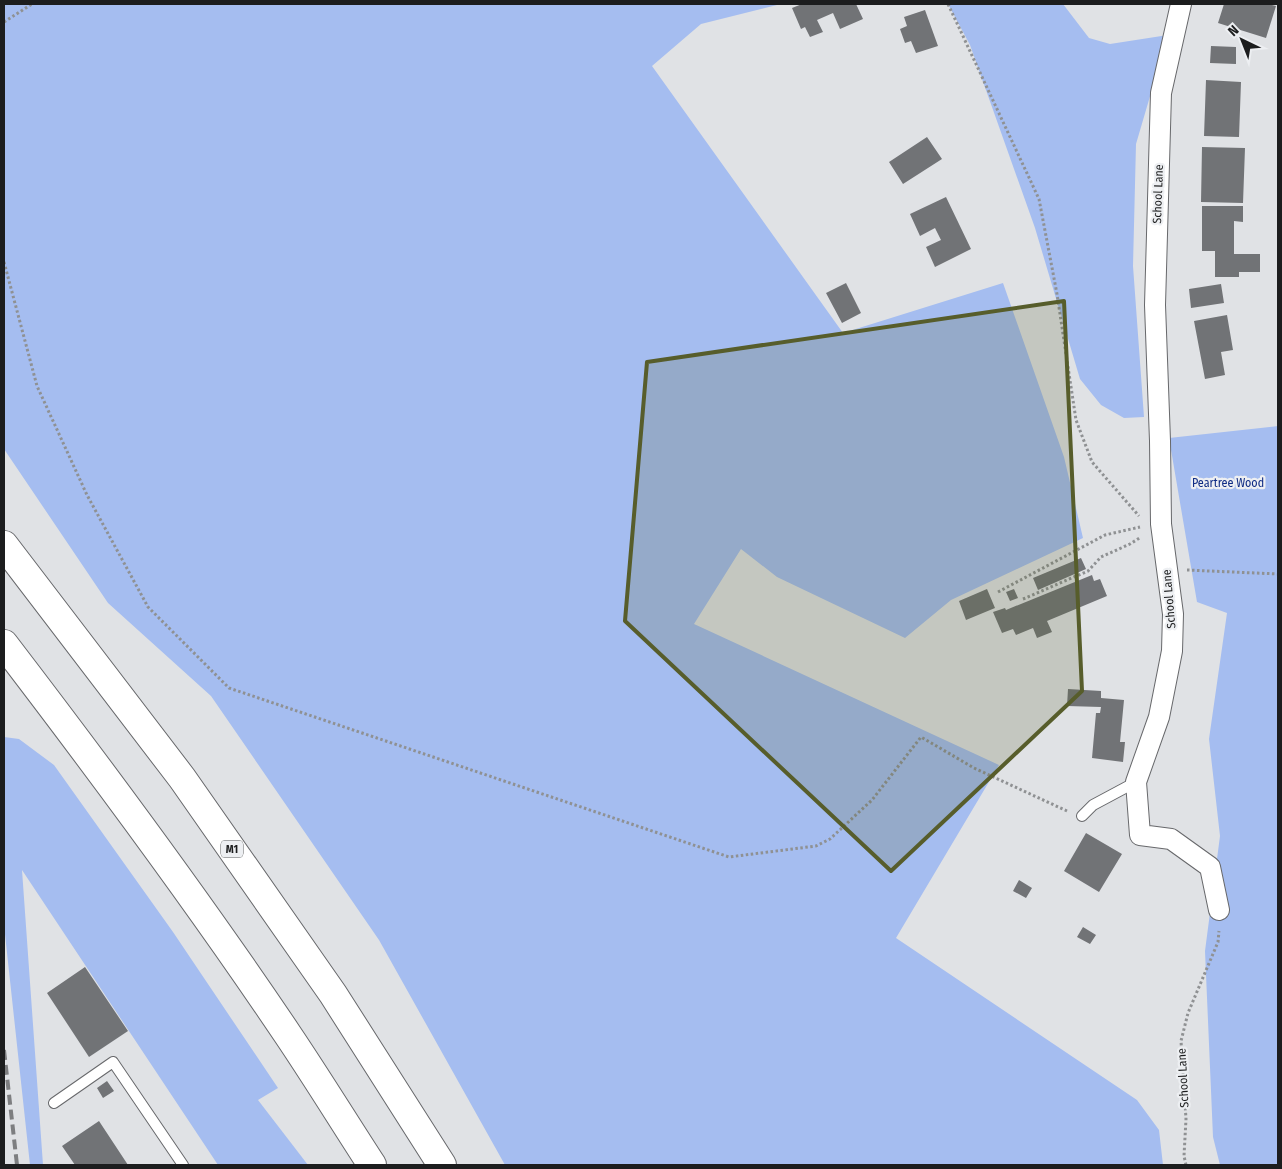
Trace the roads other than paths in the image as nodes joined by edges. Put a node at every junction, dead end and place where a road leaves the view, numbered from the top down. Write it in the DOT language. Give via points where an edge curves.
graph roads {
  1 [pos="1181,4"];
  2 [pos="4,545"];
  3 [pos="4,644"];
  4 [pos="1136,782"];
  5 [pos="1082,816"];
  6 [pos="1219,910"];
  7 [pos="54,1103"];
  8 [pos="183,1165"];
  9 [pos="372,1165"];
  10 [pos="442,1165"];
  1 -- 4 [label="street, School Lane" via="1161,102 1155,305 1161,524 1173,614 1172,652 1159,717"];
  2 -- 10 [label="highway, M1" via="182,778 333,994"];
  3 -- 9 [label="highway" via="192,896 289,1036"];
  4 -- 5 [label="lane" via="1093,804"];
  4 -- 6 [label="street, School Lane" via="1140,835 1170,839 1210,867"];
  7 -- 8 [label="lane" via="113,1062"];
}
